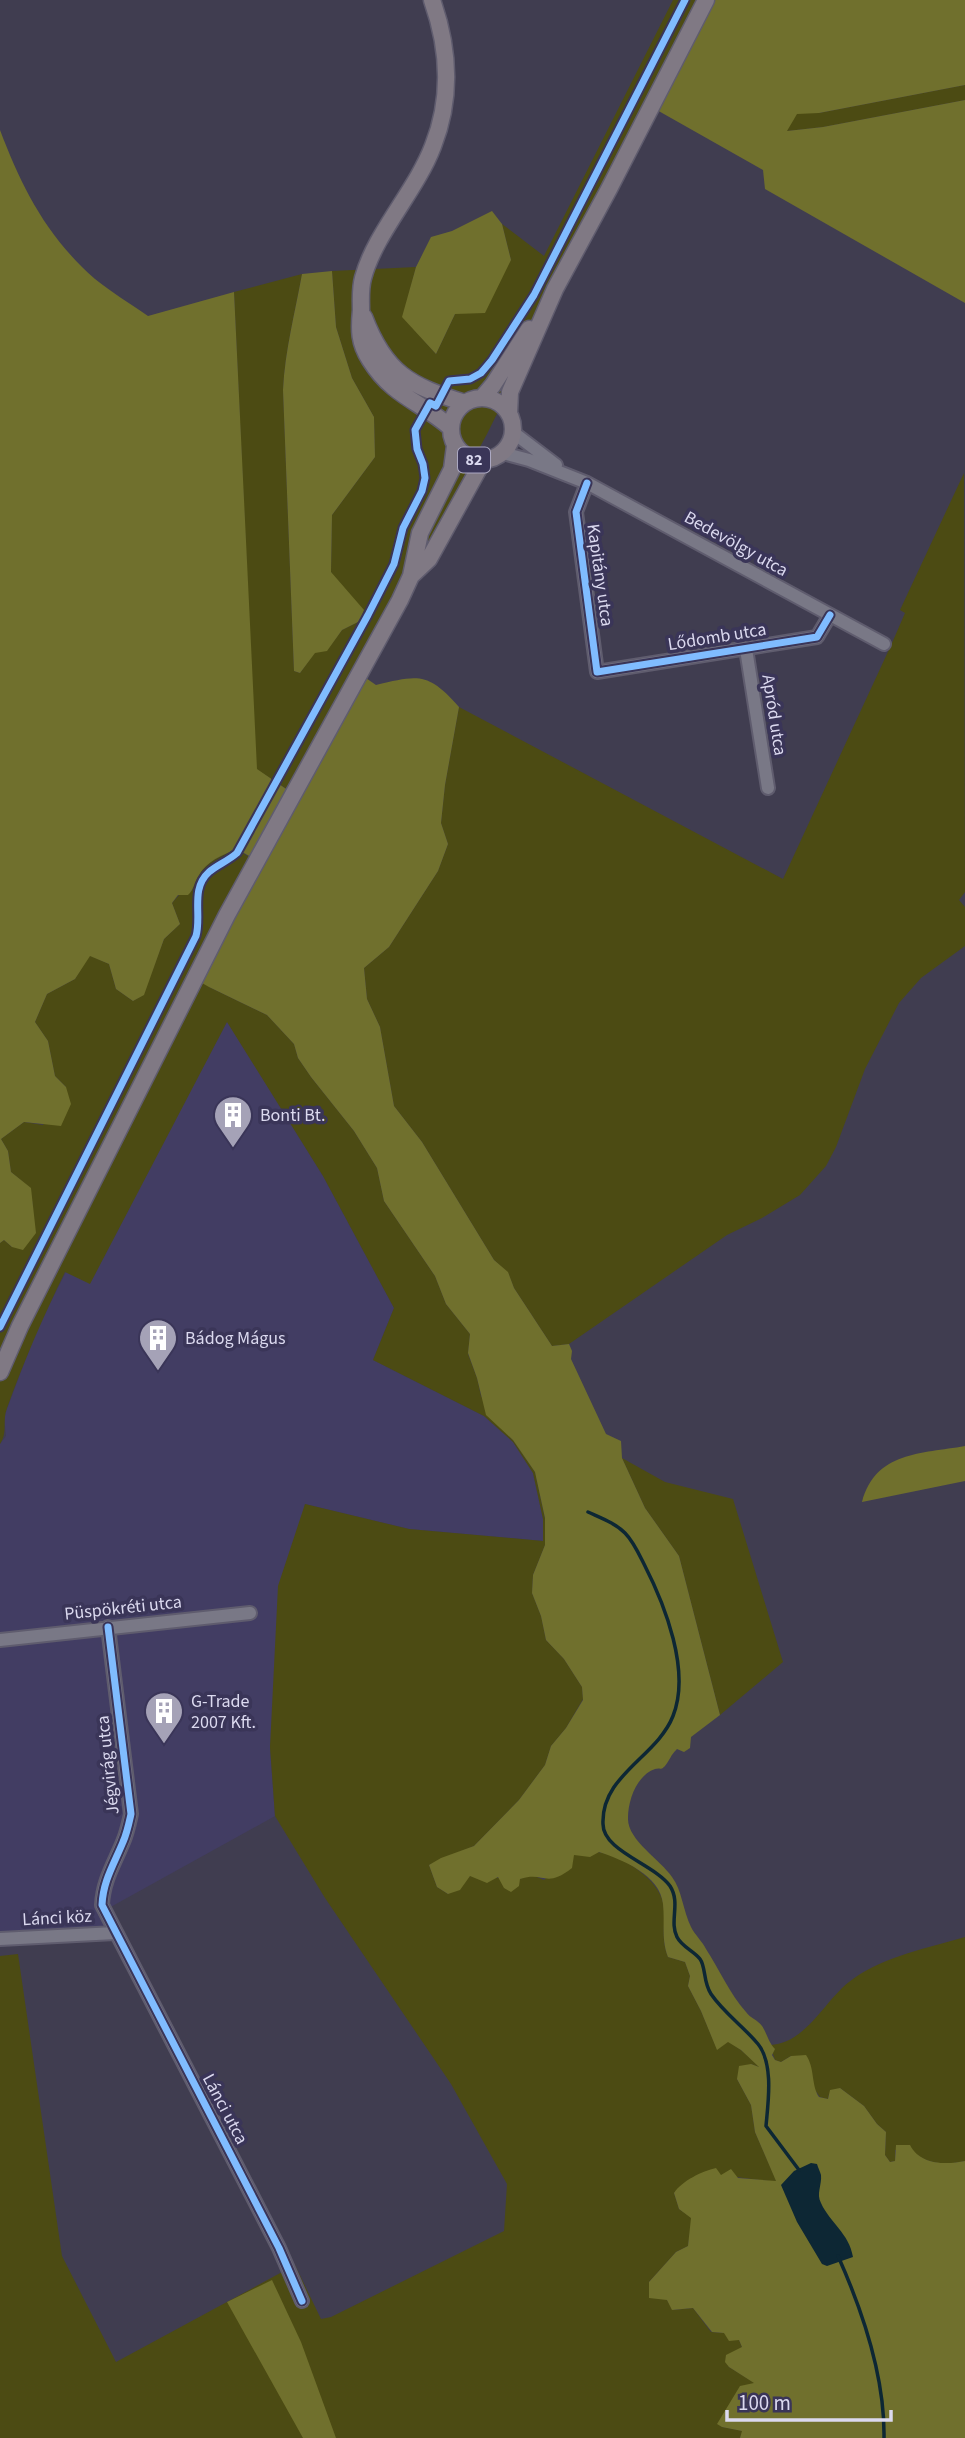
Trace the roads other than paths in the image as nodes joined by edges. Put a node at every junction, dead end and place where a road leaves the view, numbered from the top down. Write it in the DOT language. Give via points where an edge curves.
graph roads {
  1 [pos="432,0"];
  2 [pos="706,0"];
  3 [pos="555,289"];
  4 [pos="361,309"];
  5 [pos="482,398"];
  6 [pos="465,403"];
  7 [pos="509,413"];
  8 [pos="451,428"];
  9 [pos="514,433"];
  10 [pos="455,446"];
  11 [pos="503,453"];
  12 [pos="483,461"];
  13 [pos="571,475"];
  14 [pos="587,483"];
  15 [pos="411,576"];
  16 [pos="830,615"];
  17 [pos="884,644"];
  18 [pos="746,649"];
  19 [pos="597,672"];
  20 [pos="768,788"];
  21 [pos="0,1372"];
  22 [pos="250,1613"];
  23 [pos="108,1627"];
  24 [pos="0,1640"];
  25 [pos="115,1933"];
  26 [pos="0,1938"];
  27 [pos="302,2301"];
  1 -- 4 [label="main road" via="444,43 444,106 425,165 365,269"];
  2 -- 3 [label="main road"];
  3 -- 5 [label="main road"];
  3 -- 7 [label="main road" via="510,392"];
  4 -- 6 [label="main road" via="387,363 411,382"];
  4 -- 8 [label="main road" via="362,348 381,377"];
  5 -- 6 [label="main road"];
  5 -- 7 [label="main road" via="498,402"];
  6 -- 8 [label="main road, 82"];
  7 -- 9 [label="main road"];
  8 -- 10 [label="main road, 82"];
  9 -- 11 [label="main road, 82"];
  9 -- 13 [label="street, Bedevölgy utca"];
  10 -- 12 [label="main road, 82" via="468,457"];
  10 -- 15 [label="main road, 82" via="452,469 420,533"];
  11 -- 12 [label="main road, 82"];
  11 -- 13 [label="street, Bedevölgy utca"];
  12 -- 15 [label="main road, 82" via="429,559"];
  13 -- 14 [label="street, Bedevölgy utca"];
  14 -- 16 [label="street, Bedevölgy utca"];
  14 -- 19 [label="street, Kapitány utca" via="576,512"];
  15 -- 21 [label="main road, 82" via="227,915"];
  16 -- 17 [label="street, Bedevölgy utca"];
  16 -- 18 [label="street, Lődomb utca" via="817,637"];
  18 -- 19 [label="street, Lődomb utca"];
  18 -- 20 [label="street, Apród utca"];
  22 -- 23 [label="street, Püspökréti utca"];
  23 -- 24 [label="street, Püspökréti utca"];
  23 -- 25 [label="street, Jégvirág utca" via="131,1814 103,1890 102,1905"];
  25 -- 26 [label="street, Lánci köz"];
  25 -- 27 [label="street, Lánci utca" via="279,2248"];
}
